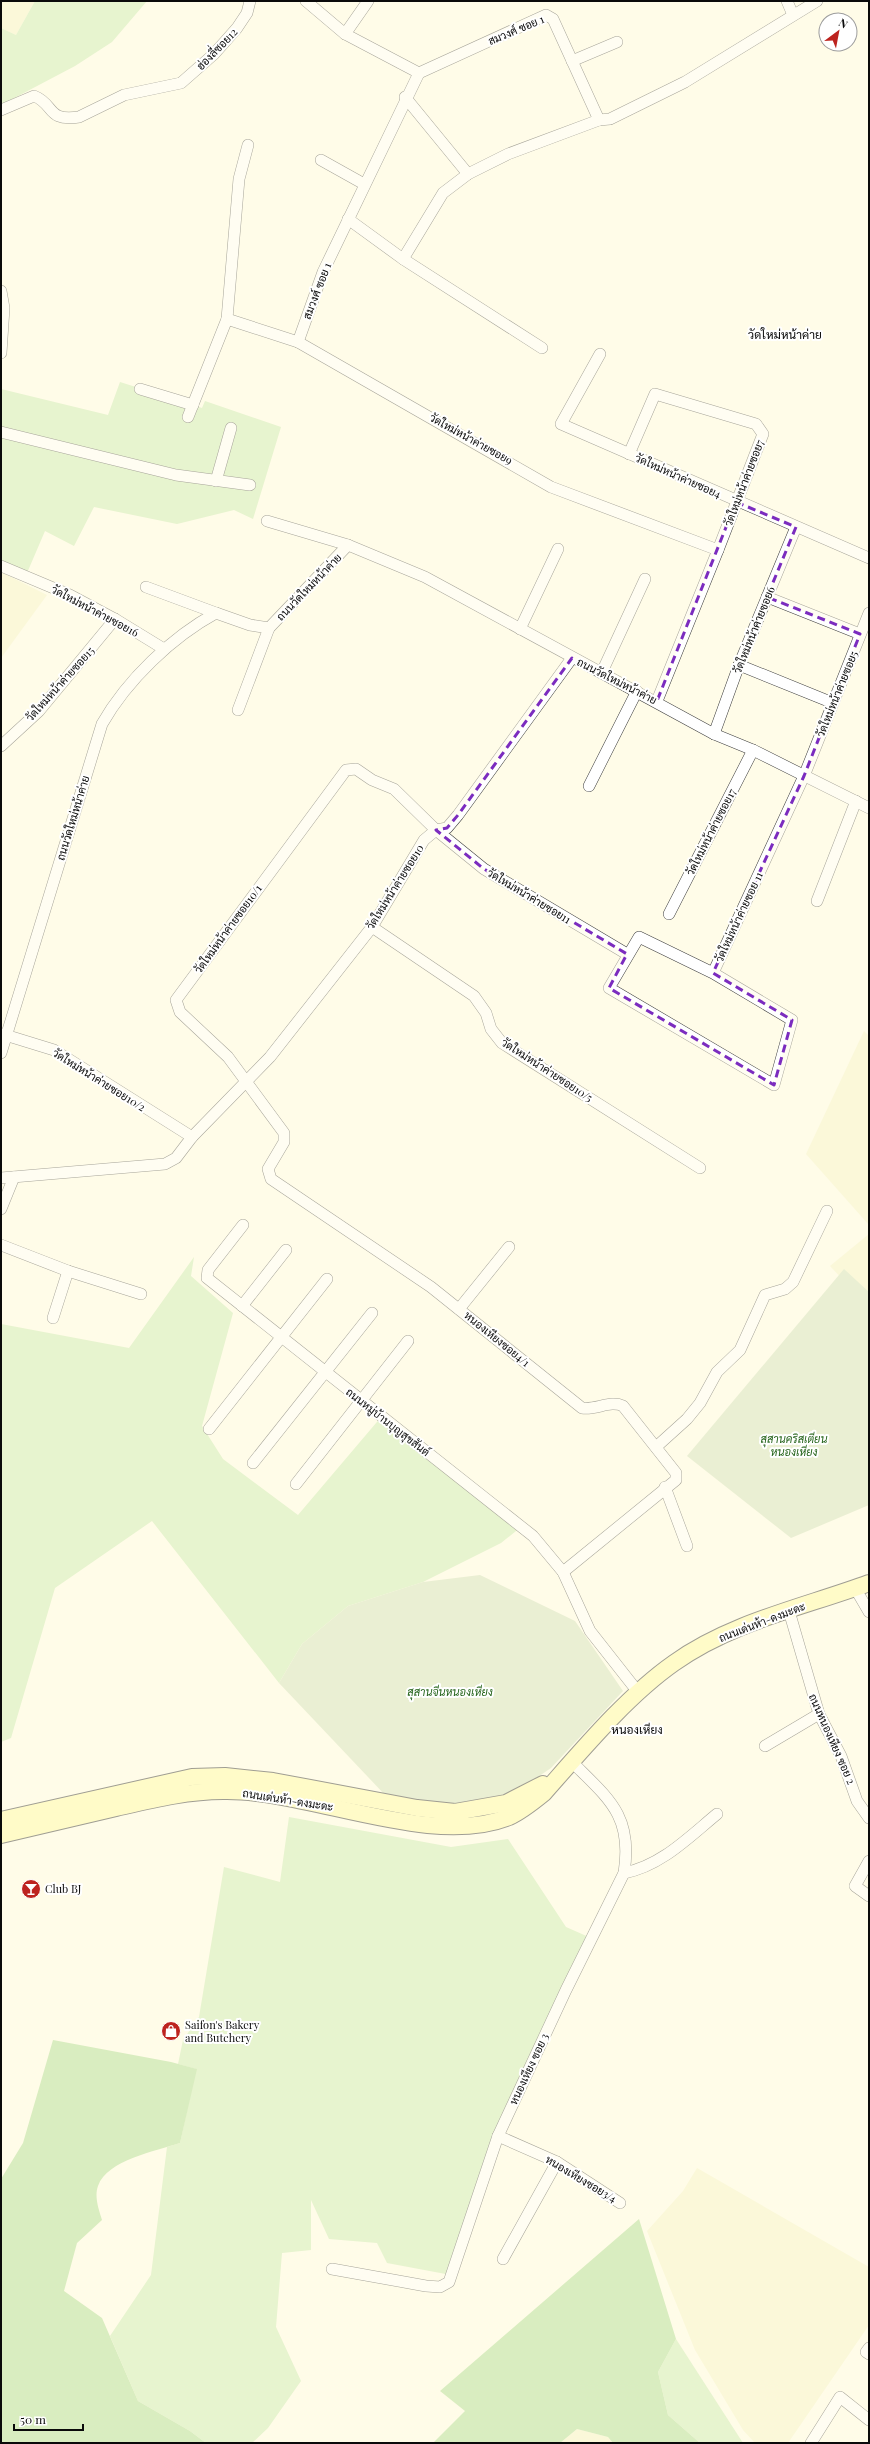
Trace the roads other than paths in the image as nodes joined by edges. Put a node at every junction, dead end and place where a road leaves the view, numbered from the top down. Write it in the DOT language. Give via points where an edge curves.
graph roads {
  1 [pos="250,1"];
  2 [pos="306,1"];
  3 [pos="368,1"];
  4 [pos="787,1"];
  5 [pos="817,1"];
  6 [pos="793,15"];
  7 [pos="345,34"];
  8 [pos="617,42"];
  9 [pos="572,61"];
  10 [pos="419,73"];
  11 [pos="405,97"];
  12 [pos="1,110"];
  13 [pos="599,120"];
  14 [pos="248,145"];
  15 [pos="321,160"];
  16 [pos="468,174"];
  17 [pos="364,184"];
  18 [pos="348,219"];
  19 [pos="403,259"];
  20 [pos="1,291"];
  21 [pos="227,319"];
  22 [pos="298,342"];
  23 [pos="542,348"];
  24 [pos="1,353"];
  25 [pos="600,354"];
  26 [pos="140,389"];
  27 [pos="193,405"];
  28 [pos="188,417"];
  29 [pos="231,428"];
  30 [pos="1,432"];
  31 [pos="629,454"];
  32 [pos="216,481"];
  33 [pos="250,485"];
  34 [pos="736,502"];
  35 [pos="267,521"];
  36 [pos="796,528"];
  37 [pos="348,545"];
  38 [pos="558,549"];
  39 [pos="718,550"];
  40 [pos="869,558"];
  41 [pos="1,566"];
  42 [pos="645,579"];
  43 [pos="146,587"];
  44 [pos="767,597"];
  45 [pos="216,613"];
  46 [pos="869,613"];
  47 [pos="115,619"];
  48 [pos="269,628"];
  49 [pos="520,629"];
  50 [pos="860,634"];
  51 [pos="164,649"];
  52 [pos="572,658"];
  53 [pos="739,665"];
  54 [pos="602,672"];
  55 [pos="637,691"];
  56 [pos="657,701"];
  57 [pos="833,704"];
  58 [pos="238,710"];
  59 [pos="714,734"];
  60 [pos="1,746"];
  61 [pos="753,750"];
  62 [pos="346,770"];
  63 [pos="804,776"];
  64 [pos="589,786"];
  65 [pos="856,801"];
  66 [pos="869,808"];
  67 [pos="436,830"];
  68 [pos="817,901"];
  69 [pos="670,914"];
  70 [pos="372,927"];
  71 [pos="627,954"];
  72 [pos="713,973"];
  73 [pos="4,1035"];
  74 [pos="1,1053"];
  75 [pos="246,1082"];
  76 [pos="192,1137"];
  77 [pos="700,1168"];
  78 [pos="14,1177"];
  79 [pos="1,1178"];
  80 [pos="1,1209"];
  81 [pos="827,1211"];
  82 [pos="244,1225"];
  83 [pos="1,1245"];
  84 [pos="509,1247"];
  85 [pos="286,1250"];
  86 [pos="68,1271"];
  87 [pos="327,1280"];
  88 [pos="141,1294"];
  89 [pos="242,1306"];
  90 [pos="459,1309"];
  91 [pos="372,1313"];
  92 [pos="53,1318"];
  93 [pos="282,1337"];
  94 [pos="408,1341"];
  95 [pos="325,1372"];
  96 [pos="362,1401"];
  97 [pos="209,1429"];
  98 [pos="656,1447"];
  99 [pos="253,1463"];
  100 [pos="296,1484"];
  101 [pos="665,1487"];
  102 [pos="687,1546"];
  103 [pos="563,1572"];
  104 [pos="862,1585"];
  105 [pos="789,1611"];
  106 [pos="869,1612"];
  107 [pos="638,1692"];
  108 [pos="819,1714"];
  109 [pos="765,1746"];
  110 [pos="567,1768"];
  111 [pos="718,1814"];
  112 [pos="434,1818"];
  113 [pos="869,1818"];
  114 [pos="1,1820"];
  115 [pos="1,1835"];
  116 [pos="869,1861"];
  117 [pos="624,1873"];
  118 [pos="869,1896"];
  119 [pos="498,2136"];
  120 [pos="557,2162"];
  121 [pos="620,2203"];
  122 [pos="503,2259"];
  123 [pos="332,2269"];
  124 [pos="869,2348"];
  125 [pos="869,2354"];
  126 [pos="869,2420"];
  127 [pos="811,2443"];
  1 -- 12 [label="street, ฮ่องลี่ซอย12" via="247,13 238,28 214,54 181,83 124,95 79,117 58,117 34,96"];
  2 -- 7 [label="street"];
  3 -- 7 [label="street"];
  4 -- 6 [label="street"];
  5 -- 6 [label="street"];
  6 -- 13 [label="street" via="685,82 610,119"];
  7 -- 10 [label="street"];
  8 -- 9 [label="street"];
  9 -- 10 [label="street, สมวงศ์ ซอย 1" via="553,19 546,15"];
  9 -- 13 [label="street, สมวงศ์ ซอย 1"];
  10 -- 11 [label="street, สมวงศ์ ซอย 1"];
  11 -- 16 [label="street"];
  11 -- 17 [label="street, สมวงศ์ ซอย 1"];
  13 -- 16 [label="street" via="508,154"];
  14 -- 21 [label="street" via="239,178"];
  15 -- 17 [label="street"];
  16 -- 19 [label="street" via="443,193"];
  17 -- 18 [label="street, สมวงศ์ ซอย 1"];
  18 -- 19 [label="street"];
  18 -- 22 [label="street, สมวงศ์ ซอย 1" via="323,272"];
  19 -- 23 [label="street"];
  20 -- 24 [label="street" via="4,308"];
  21 -- 22 [label="street, วัดใหม่หน้าค่ายซอย9"];
  21 -- 27 [label="street"];
  22 -- 39 [label="street, วัดใหม่หน้าค่ายซอย9" via="551,487"];
  25 -- 31 [label="street, วัดใหม่หน้าค่ายซอย4" via="561,424"];
  26 -- 27 [label="street"];
  27 -- 28 [label="street"];
  29 -- 32 [label="street"];
  30 -- 32 [label="street" via="176,475"];
  31 -- 34 [label="street, วัดใหม่หน้าค่ายซอย4"];
  31 -- 34 [label="street, วัดใหม่หน้าค่ายซอย7" via="655,394 756,424 763,434"];
  32 -- 33 [label="street"];
  34 -- 36 [label="street, วัดใหม่หน้าค่ายซอย4"];
  34 -- 39 [label="street, วัดใหม่หน้าค่ายซอย7"];
  35 -- 37 [label="street"];
  36 -- 40 [label="street, วัดใหม่หน้าค่ายซอย4"];
  36 -- 44 [label="street, วัดใหม่หน้าค่ายซอย6"];
  37 -- 48 [label="street, ถนนวัดใหม่หน้าค่าย"];
  37 -- 49 [label="street, ถนนวัดใหม่หน้าค่าย" via="425,577"];
  38 -- 49 [label="street"];
  39 -- 56 [label="street, วัดใหม่หน้าค่ายซอย7"];
  41 -- 47 [label="street, วัดใหม่หน้าค่ายซอย16" via="70,595"];
  42 -- 54 [label="street"];
  43 -- 45 [label="street"];
  44 -- 50 [label="street"];
  44 -- 53 [label="street, วัดใหม่หน้าค่ายซอย6"];
  45 -- 48 [label="street, ถนนวัดใหม่หน้าค่าย" via="250,625"];
  45 -- 51 [label="street, ถนนวัดใหม่หน้าค่าย"];
  46 -- 50 [label="street, วัดใหม่หน้าค่ายซอย5"];
  47 -- 51 [label="street, วัดใหม่หน้าค่ายซอย16"];
  47 -- 60 [label="street, วัดใหม่หน้าค่ายซอย15" via="44,706"];
  48 -- 58 [label="street"];
  49 -- 52 [label="street, ถนนวัดใหม่หน้าค่าย"];
  50 -- 57 [label="street, วัดใหม่หน้าค่ายซอย5"];
  51 -- 73 [label="street, ถนนวัดใหม่หน้าค่าย" via="113,704 102,724"];
  52 -- 54 [label="street, ถนนวัดใหม่หน้าค่าย"];
  52 -- 67 [label="street, วัดใหม่หน้าค่ายซอย10" via="458,815 447,828"];
  53 -- 57 [label="street"];
  53 -- 59 [label="street, วัดใหม่หน้าค่ายซอย6"];
  54 -- 55 [label="street, ถนนวัดใหม่หน้าค่าย"];
  55 -- 56 [label="street, ถนนวัดใหม่หน้าค่าย"];
  55 -- 64 [label="street"];
  56 -- 59 [label="street, ถนนวัดใหม่หน้าค่าย"];
  57 -- 63 [label="street, วัดใหม่หน้าค่ายซอย5"];
  59 -- 61 [label="street, ถนนวัดใหม่หน้าค่าย"];
  61 -- 63 [label="street, ถนนวัดใหม่หน้าค่าย"];
  61 -- 69 [label="street, วัดใหม่หน้าค่ายซอย17"];
  62 -- 67 [label="street, วัดใหม่หน้าค่ายซอย11" via="356,769 372,780 394,789"];
  62 -- 75 [label="street, วัดใหม่หน้าค่ายซอย10/1" via="176,1000 180,1012 228,1057"];
  63 -- 65 [label="street, ถนนวัดใหม่หน้าค่าย"];
  63 -- 72 [label="street, วัดใหม่หน้าค่ายซอย 11"];
  65 -- 66 [label="street, ถนนวัดใหม่หน้าค่าย"];
  65 -- 68 [label="street"];
  67 -- 70 [label="street, วัดใหม่หน้าค่ายซอย10" via="424,840"];
  67 -- 71 [label="street, วัดใหม่หน้าค่ายซอย11" via="484,868"];
  70 -- 75 [label="street, วัดใหม่หน้าค่ายซอย10" via="270,1057"];
  70 -- 77 [label="street, วัดใหม่หน้าค่ายซอย10/5" via="474,996 486,1013 491,1029 502,1043"];
  71 -- 72 [label="street, วัดใหม่หน้าค่ายซอย 11" via="639,937"];
  71 -- 72 [label="street, วัดใหม่หน้าค่ายซอย 11" via="609,988 774,1085 792,1020"];
  73 -- 74 [label="street, ถนนวัดใหม่หน้าค่าย"];
  73 -- 76 [label="street, วัดใหม่หน้าค่ายซอย10/2" via="54,1050"];
  75 -- 76 [label="street, วัดใหม่หน้าค่ายซอย10"];
  75 -- 90 [label="street, หนองเหียงซอย4/1" via="284,1133 284,1142 268,1169 271,1179 431,1287"];
  76 -- 78 [label="street, วัดใหม่หน้าค่ายซอย10" via="176,1158 165,1164"];
  78 -- 79 [label="street, วัดใหม่หน้าค่ายซอย10"];
  78 -- 80 [label="street"];
  81 -- 98 [label="street" via="793,1282 785,1289 765,1295 740,1350 717,1372 700,1403 687,1419"];
  82 -- 89 [label="street, ถนนหมู่บ้านบุญสุขสันต์" via="208,1270 207,1278"];
  83 -- 86 [label="street"];
  84 -- 90 [label="street"];
  85 -- 89 [label="street"];
  86 -- 88 [label="street"];
  86 -- 92 [label="street"];
  87 -- 93 [label="street"];
  89 -- 93 [label="street, ถนนหมู่บ้านบุญสุขสันต์"];
  90 -- 98 [label="street, หนองเหียงซอย4/1" via="582,1408 592,1409 615,1402 623,1406"];
  91 -- 95 [label="street"];
  93 -- 95 [label="street, ถนนหมู่บ้านบุญสุขสันต์"];
  93 -- 97 [label="street"];
  94 -- 96 [label="street"];
  95 -- 96 [label="street, ถนนหมู่บ้านบุญสุขสันต์"];
  95 -- 99 [label="street"];
  96 -- 100 [label="street"];
  96 -- 103 [label="street, ถนนหมู่บ้านบุญสุขสันต์" via="533,1536"];
  98 -- 101 [label="street, หนองเหียงซอย4/1" via="676,1473 676,1480"];
  101 -- 102 [label="street"];
  101 -- 103 [label="street, หนองเหียงซอย4/1"];
  103 -- 107 [label="street, ถนนหมู่บ้านบุญสุขสันต์" via="590,1631"];
  104 -- 105 [label="main road, ถนนเด่นห้า-ดงมะดะ"];
  104 -- 106 [label="street"];
  105 -- 107 [label="main road, ถนนเด่นห้า-ดงมะดะ" via="741,1627 701,1646 674,1662"];
  105 -- 108 [label="street, ถนนหนองเหียง ซอย 2"];
  107 -- 110 [label="main road, ถนนเด่นห้า-ดงมะดะ"];
  108 -- 109 [label="street"];
  108 -- 113 [label="street, ถนนหนองเหียง ซอย 2" via="841,1756 857,1801"];
  110 -- 112 [label="main road, ถนนเด่นห้า-ดงมะดะ" via="544,1793 509,1817 484,1824"];
  110 -- 117 [label="street, หนองเหียง ซอย 3" via="612,1802 620,1815 628,1852"];
  111 -- 117 [label="street" via="659,1860 642,1869"];
  112 -- 114 [label="main road, ถนนเด่นห้า-ดงมะดะ" via="273,1781 225,1776 185,1779"];
  112 -- 115 [label="main road, ถนนเด่นห้า-ดงมะดะ" via="225,1790 160,1798"];
  116 -- 118 [label="street" via="855,1886"];
  117 -- 119 [label="street, หนองเหียง ซอย 3"];
  119 -- 120 [label="street, หนองเหียงซอย3/4"];
  119 -- 123 [label="street, หนองเหียง ซอย 3" via="446,2284 440,2287 426,2286"];
  120 -- 121 [label="street, หนองเหียงซอย3/4"];
  120 -- 122 [label="street"];
  124 -- 125 [label="street" via="866,2352"];
  126 -- 127 [label="street" via="840,2397"];
}
